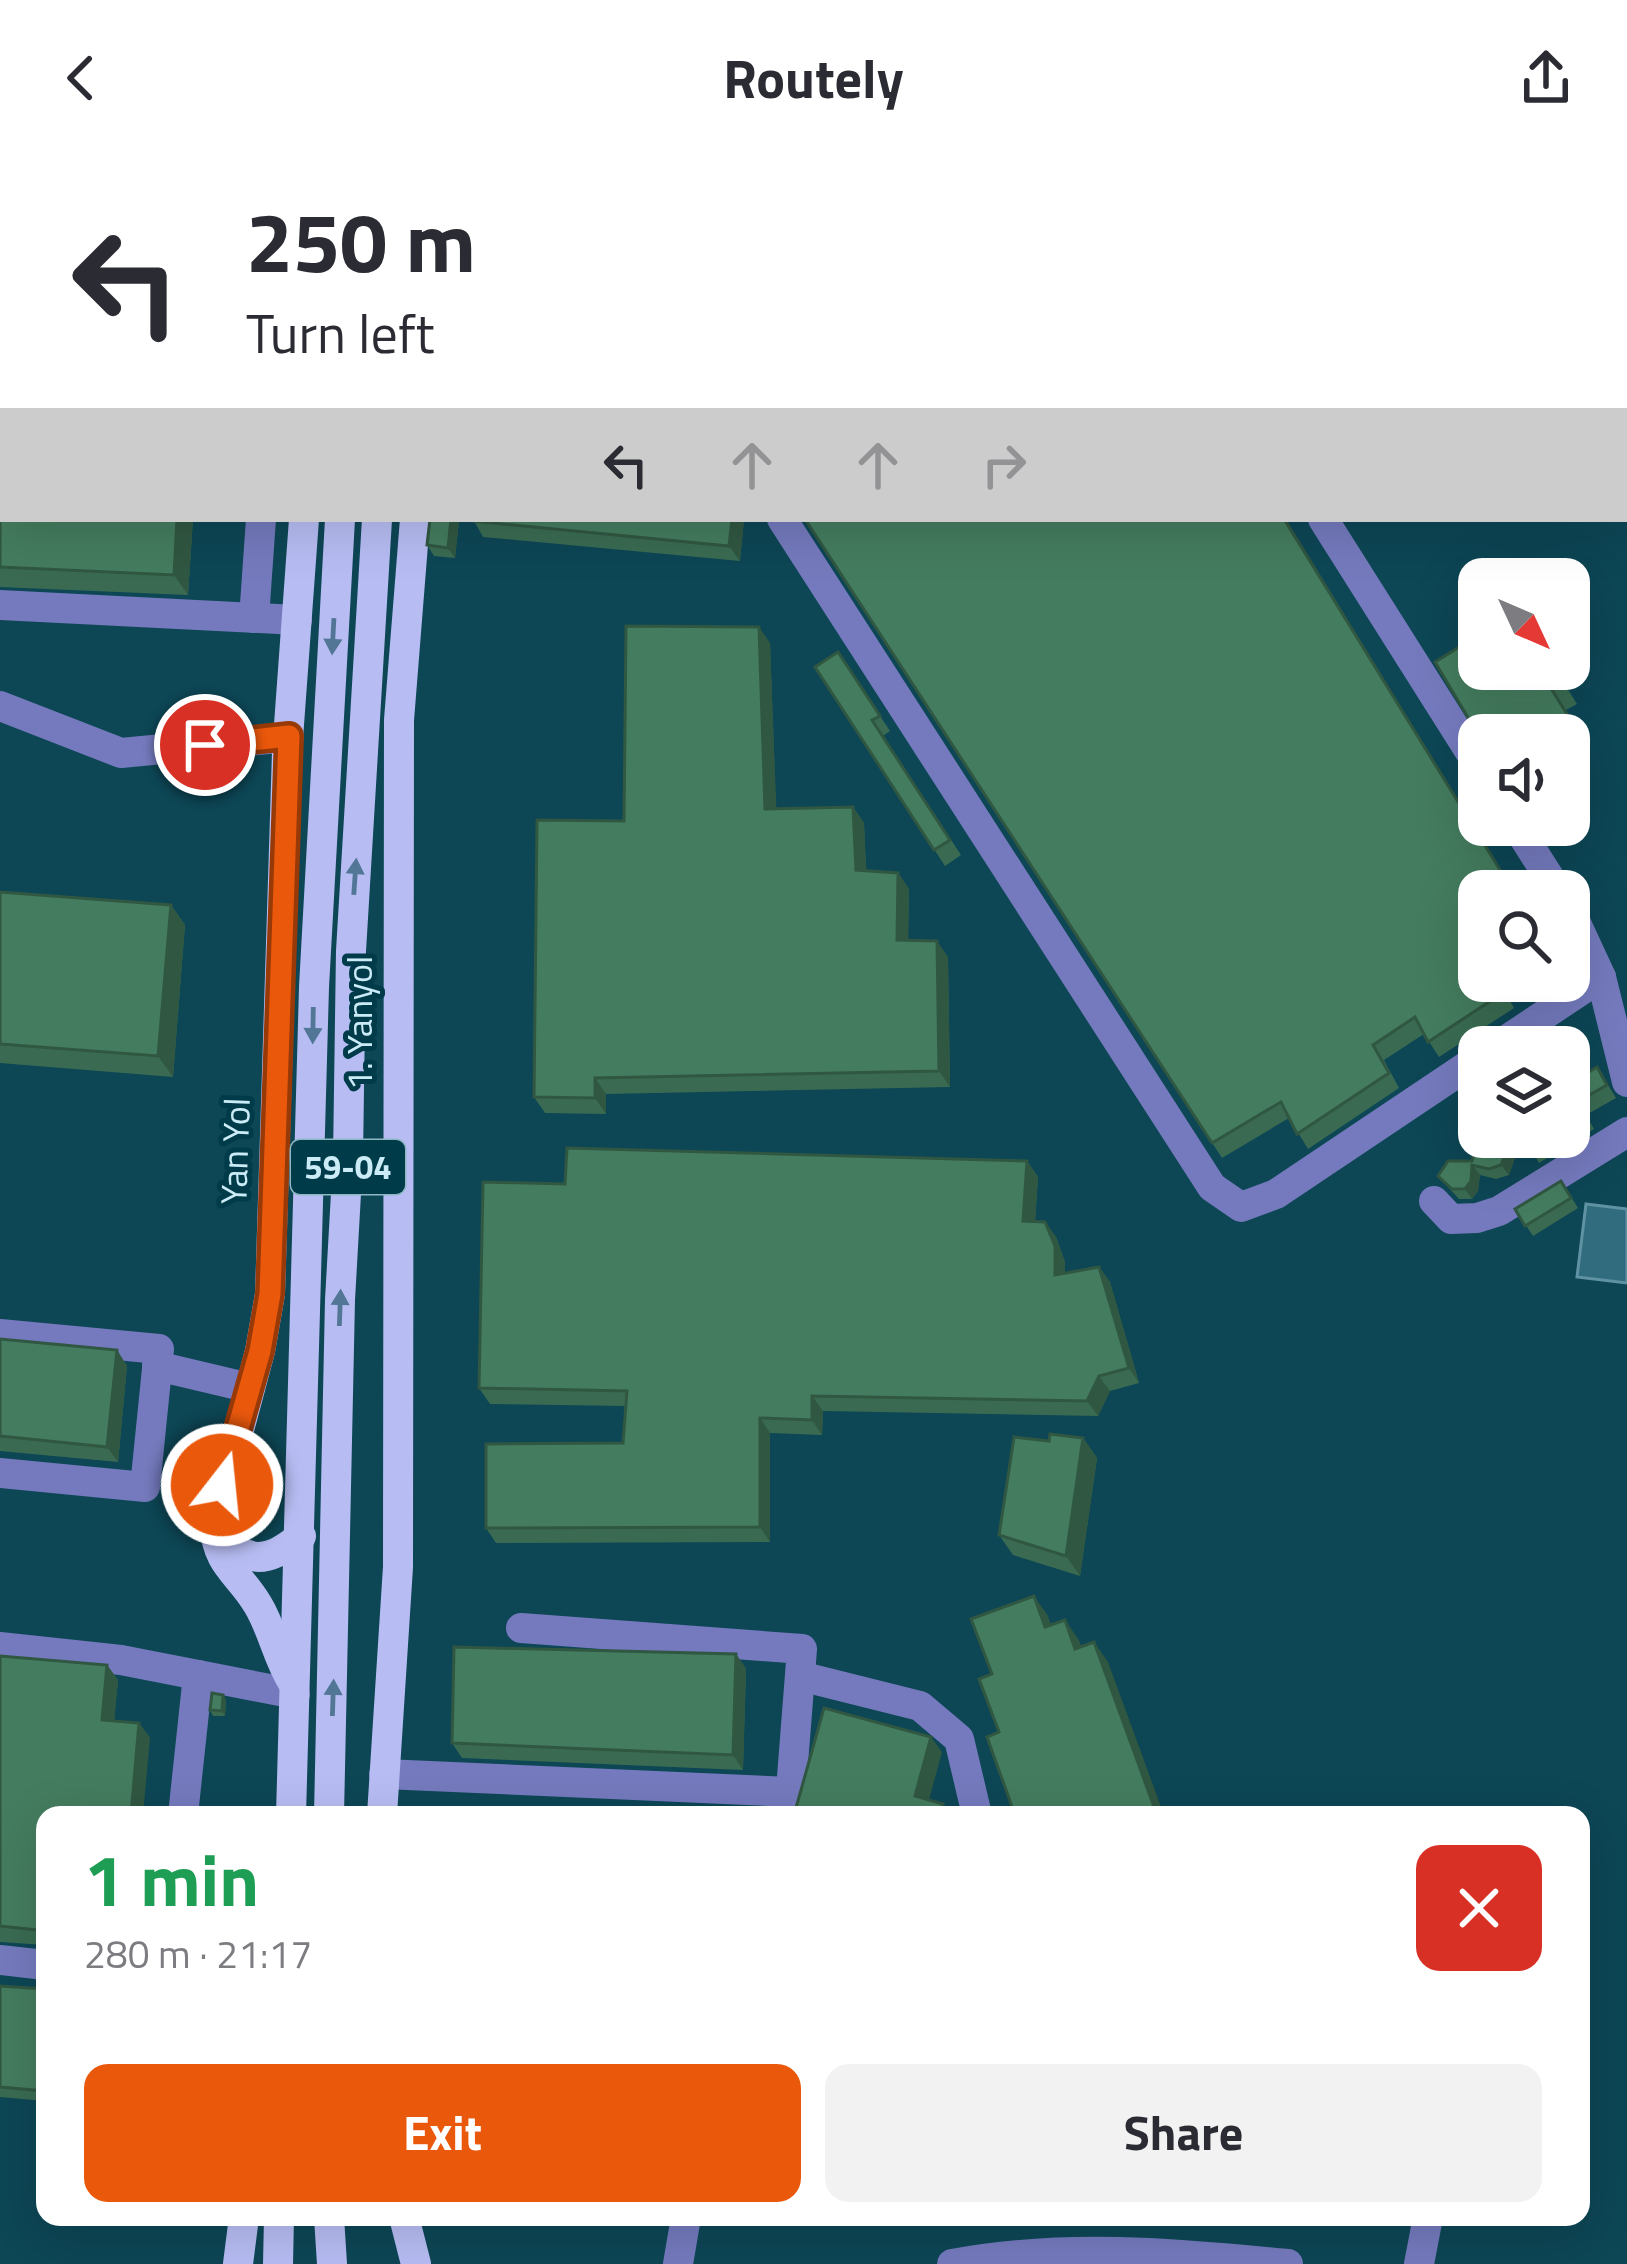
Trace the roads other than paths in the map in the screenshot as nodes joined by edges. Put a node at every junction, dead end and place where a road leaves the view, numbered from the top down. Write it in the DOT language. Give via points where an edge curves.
graph roads {
  1 [pos="261,522"];
  2 [pos="304,522"];
  3 [pos="340,522"];
  4 [pos="377,522"];
  5 [pos="415,522"];
  6 [pos="784,522"];
  7 [pos="1325,522"];
  8 [pos="0,605"];
  9 [pos="254,618"];
  10 [pos="297,620"];
  11 [pos="0,706"];
  12 [pos="1458,733"];
  13 [pos="289,736"];
  14 [pos="1590,953"];
  15 [pos="1601,977"];
  16 [pos="1528,1026"];
  17 [pos="1458,1072"];
  18 [pos="1627,1082"];
  19 [pos="1627,1132"];
  20 [pos="1434,1201"];
  21 [pos="0,1334"];
  22 [pos="157,1366"];
  23 [pos="250,1388"];
  24 [pos="0,1474"];
  25 [pos="214,1524"];
  26 [pos="301,1536"];
  27 [pos="521,1628"];
  28 [pos="0,1647"];
  29 [pos="198,1675"];
  30 [pos="800,1676"];
  31 [pos="295,1690"];
  32 [pos="384,1774"];
  33 [pos="790,1804"];
  34 [pos="184,1806"];
  35 [pos="291,1806"];
  36 [pos="329,1806"];
  37 [pos="382,1806"];
  38 [pos="975,1806"];
  39 [pos="0,1960"];
  40 [pos="36,1964"];
  41 [pos="243,2226"];
  42 [pos="279,2226"];
  43 [pos="314,2226"];
  44 [pos="330,2226"];
  45 [pos="406,2226"];
  46 [pos="684,2226"];
  47 [pos="1426,2226"];
  48 [pos="238,2264"];
  49 [pos="278,2264"];
  50 [pos="313,2264"];
  51 [pos="332,2264"];
  52 [pos="416,2264"];
  53 [pos="678,2264"];
  54 [pos="952,2264"];
  55 [pos="1288,2264"];
  56 [pos="1419,2264"];
  1 -- 9 [label="street"];
  2 -- 10 [label="main road, Yan Yol"];
  3 -- 26 [label="main road, 59-04, one-way" via="314,987"];
  36 -- 4 [label="main road, 59-04, one-way" via="350,952"];
  5 -- 32 [label="main road, 1. Yanyol" via="399,720 398,1567"];
  6 -- 17 [label="street" via="1212,1187 1241,1207 1276,1194"];
  7 -- 12 [label="street"];
  8 -- 9 [label="street"];
  9 -- 10 [label="street"];
  10 -- 13 [label="main road, Yan Yol"];
  11 -- 13 [label="street" via="121,753"];
  13 -- 23 [label="main road, Yan Yol" via="270,1294"];
  14 -- 15 [label="street"];
  15 -- 16 [label="street"];
  15 -- 18 [label="street"];
  19 -- 20 [label="street" via="1499,1211 1451,1220"];
  21 -- 22 [label="street" via="159,1349"];
  22 -- 23 [label="street"];
  22 -- 24 [label="street" via="145,1487"];
  23 -- 25 [label="main road, Yan Yol"];
  25 -- 26 [label="main road" via="232,1548 262,1558"];
  25 -- 31 [label="main road" via="216,1551 259,1605"];
  26 -- 31 [label="main road, 59-04"];
  27 -- 30 [label="street" via="802,1648"];
  28 -- 29 [label="street"];
  29 -- 31 [label="street"];
  29 -- 34 [label="street"];
  30 -- 33 [label="street"];
  30 -- 38 [label="street" via="920,1706 959,1739"];
  31 -- 35 [label="main road, 59-04"];
  32 -- 33 [label="street"];
  32 -- 37 [label="main road, 1. Yanyol"];
  39 -- 40 [label="street"];
  41 -- 48 [label="main road"];
  42 -- 49 [label="main road"];
  43 -- 50 [label="main road"];
  44 -- 51 [label="main road"];
  45 -- 52 [label="main road"];
  46 -- 53 [label="street"];
  47 -- 56 [label="street"];
  54 -- 55 [label="street" via="1011,2253 1175,2253"];
}
